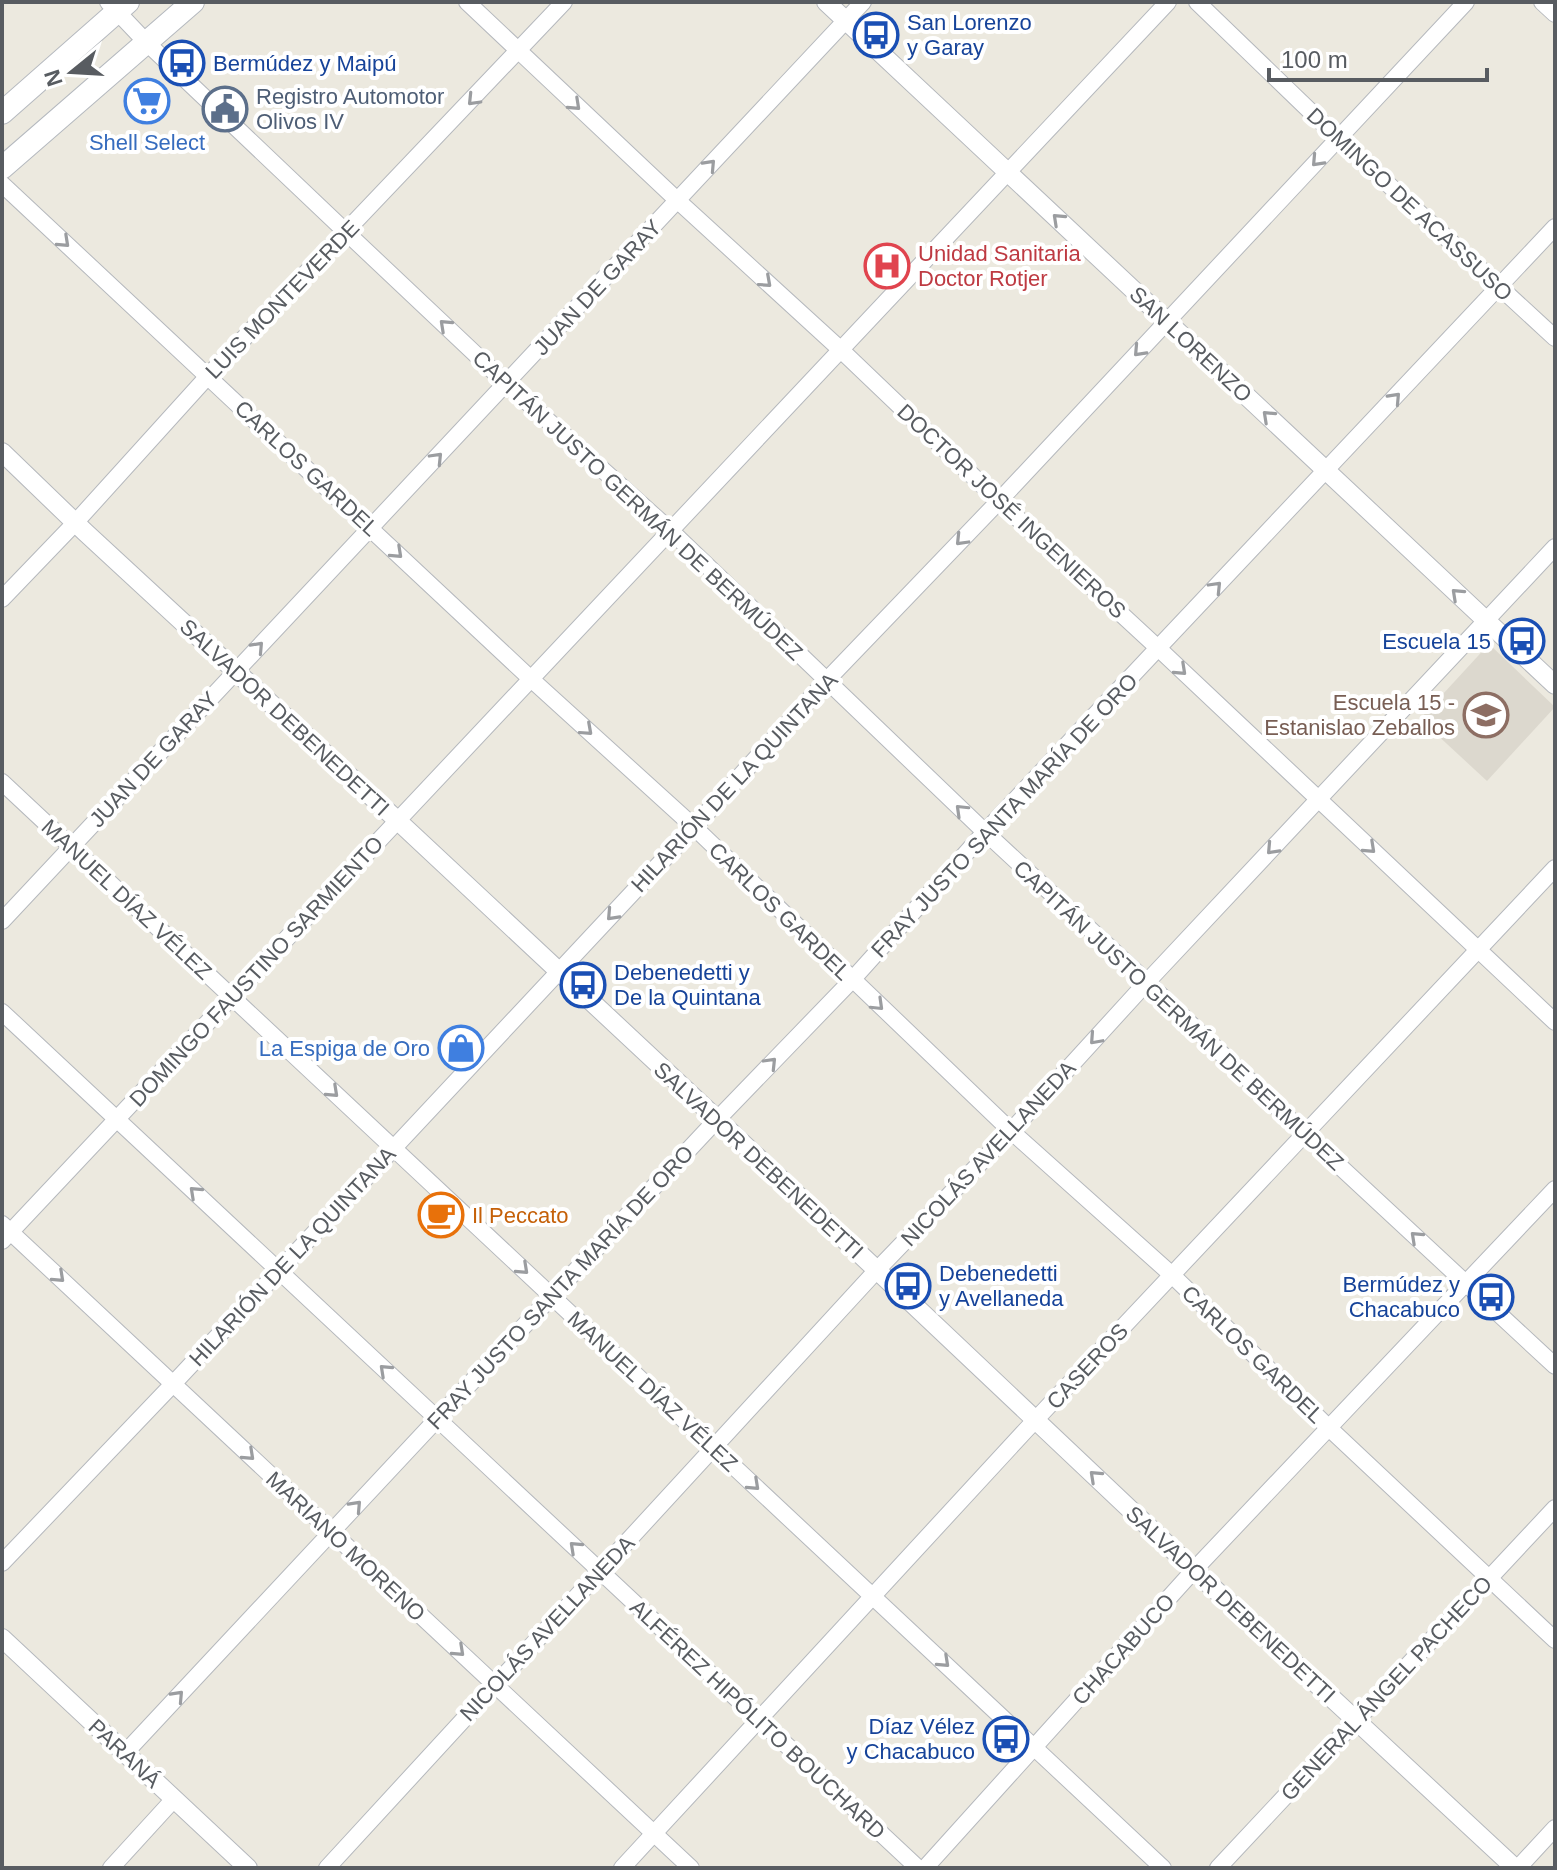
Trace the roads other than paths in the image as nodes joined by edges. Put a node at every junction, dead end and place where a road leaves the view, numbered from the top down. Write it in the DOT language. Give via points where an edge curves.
graph roads {
  1 [pos="193,2"];
  2 [pos="467,2"];
  3 [pos="564,2"];
  4 [pos="826,2"];
  5 [pos="863,2"];
  6 [pos="1168,2"];
  7 [pos="1197,2"];
  8 [pos="1466,2"];
  9 [pos="1542,2"];
  10 [pos="118,5"];
  11 [pos="1555,14"];
  12 [pos="846,21"];
  13 [pos="147,43"];
  14 [pos="518,52"];
  15 [pos="2,113"];
  16 [pos="1338,138"];
  17 [pos="2,168"];
  18 [pos="1008,172"];
  19 [pos="2,184"];
  20 [pos="677,200"];
  21 [pos="1555,227"];
  22 [pos="346,232"];
  23 [pos="1499,286"];
  24 [pos="1167,321"];
  25 [pos="1555,338"];
  26 [pos="841,350"];
  27 [pos="208,376"];
  28 [pos="507,384"];
  29 [pos="2,452"];
  30 [pos="1327,471"];
  31 [pos="999,501"];
  32 [pos="75,523"];
  33 [pos="370,528"];
  34 [pos="671,531"];
  35 [pos="1555,547"];
  36 [pos="2,599"];
  37 [pos="1486,621"];
  38 [pos="1158,648"];
  39 [pos="235,672"];
  40 [pos="531,679"];
  41 [pos="827,680"];
  42 [pos="1555,685"];
  43 [pos="2,782"];
  44 [pos="1318,800"];
  45 [pos="398,821"];
  46 [pos="694,827"];
  47 [pos="985,832"];
  48 [pos="71,847"];
  49 [pos="1555,868"];
  50 [pos="2,921"];
  51 [pos="1478,950"];
  52 [pos="558,972"];
  53 [pos="852,980"];
  54 [pos="1147,982"];
  55 [pos="232,997"];
  56 [pos="2,1012"];
  57 [pos="1555,1022"];
  58 [pos="116,1119"];
  59 [pos="717,1119"];
  60 [pos="1011,1131"];
  61 [pos="1305,1134"];
  62 [pos="393,1148"];
  63 [pos="1555,1189"];
  64 [pos="5,1232"];
  65 [pos="279,1271"];
  66 [pos="876,1271"];
  67 [pos="1172,1275"];
  68 [pos="1466,1283"];
  69 [pos="552,1297"];
  70 [pos="1555,1366"];
  71 [pos="173,1384"];
  72 [pos="438,1419"];
  73 [pos="1036,1421"];
  74 [pos="1329,1428"];
  75 [pos="713,1447"];
  76 [pos="1555,1508"];
  77 [pos="331,1532"];
  78 [pos="2,1563"];
  79 [pos="599,1570"];
  80 [pos="1194,1570"];
  81 [pos="1489,1579"];
  82 [pos="873,1596"];
  83 [pos="2,1638"];
  84 [pos="1555,1640"];
  85 [pos="494,1684"];
  86 [pos="759,1719"];
  87 [pos="1356,1721"];
  88 [pos="1034,1747"];
  89 [pos="125,1753"];
  90 [pos="174,1799"];
  91 [pos="1555,1828"];
  92 [pos="654,1833"];
  93 [pos="111,1868"];
  94 [pos="248,1868"];
  95 [pos="327,1868"];
  96 [pos="622,1868"];
  97 [pos="691,1868"];
  98 [pos="918,1868"];
  99 [pos="925,1868"];
  100 [pos="1163,1868"];
  101 [pos="1218,1868"];
  102 [pos="1516,1868"];
  1 -- 13 [label="main road"];
  2 -- 14 [label="street, DOCTOR JOSÉ INGENIEROS"];
  3 -- 14 [label="street, LUIS MONTEVERDE"];
  4 -- 12 [label="street, SAN LORENZO"];
  5 -- 12 [label="street, JUAN DE GARAY"];
  6 -- 18 [label="street, DOMINGO FAUSTINO SARMIENTO"];
  7 -- 16 [label="street, DOMINGO DE ACASSUSO"];
  8 -- 16 [label="street, HILARIÓN DE LA QUINTANA"];
  9 -- 11 [label="street"];
  10 -- 13 [label="street, CAPITÁN JUSTO GERMÁN DE BERMÚDEZ"];
  10 -- 15 [label="main road"];
  12 -- 18 [label="street, SAN LORENZO"];
  20 -- 12 [label="street, JUAN DE GARAY, one-way"];
  13 -- 17 [label="main road"];
  13 -- 22 [label="street, CAPITÁN JUSTO GERMÁN DE BERMÚDEZ"];
  14 -- 20 [label="street, DOCTOR JOSÉ INGENIEROS, one-way"];
  14 -- 22 [label="street, LUIS MONTEVERDE, one-way"];
  16 -- 23 [label="street, DOMINGO DE ACASSUSO"];
  16 -- 24 [label="street, HILARIÓN DE LA QUINTANA, one-way"];
  24 -- 18 [label="street, SAN LORENZO, one-way"];
  18 -- 26 [label="street, DOMINGO FAUSTINO SARMIENTO"];
  19 -- 27 [label="street, CARLOS GARDEL, one-way"];
  20 -- 26 [label="street, DOCTOR JOSÉ INGENIEROS, one-way"];
  20 -- 28 [label="street, JUAN DE GARAY"];
  21 -- 23 [label="street, FRAY JUSTO SANTA MARÍA DE ORO"];
  22 -- 27 [label="street, LUIS MONTEVERDE"];
  28 -- 22 [label="street, CAPITÁN JUSTO GERMÁN DE BERMÚDEZ, one-way"];
  23 -- 25 [label="street, DOMINGO DE ACASSUSO"];
  30 -- 23 [label="street, FRAY JUSTO SANTA MARÍA DE ORO, one-way"];
  30 -- 24 [label="street, SAN LORENZO, one-way"];
  24 -- 31 [label="street, HILARIÓN DE LA QUINTANA, one-way"];
  26 -- 31 [label="street, DOCTOR JOSÉ INGENIEROS"];
  26 -- 34 [label="street, DOMINGO FAUSTINO SARMIENTO"];
  27 -- 32 [label="street, LUIS MONTEVERDE"];
  27 -- 33 [label="street, CARLOS GARDEL"];
  33 -- 28 [label="street, JUAN DE GARAY, one-way"];
  28 -- 34 [label="street, CAPITÁN JUSTO GERMÁN DE BERMÚDEZ"];
  29 -- 32 [label="street, SALVADOR DEBENEDETTI"];
  37 -- 30 [label="street, SAN LORENZO, one-way"];
  38 -- 30 [label="street, FRAY JUSTO SANTA MARÍA DE ORO, one-way"];
  31 -- 38 [label="street, DOCTOR JOSÉ INGENIEROS"];
  31 -- 41 [label="street, HILARIÓN DE LA QUINTANA, one-way"];
  32 -- 36 [label="street, LUIS MONTEVERDE"];
  32 -- 39 [label="street, SALVADOR DEBENEDETTI"];
  39 -- 33 [label="street, JUAN DE GARAY, one-way"];
  33 -- 40 [label="street, CARLOS GARDEL, one-way"];
  34 -- 40 [label="street, DOMINGO FAUSTINO SARMIENTO"];
  34 -- 41 [label="street, CAPITÁN JUSTO GERMÁN DE BERMÚDEZ"];
  35 -- 37 [label="street, NICOLÁS AVELLANEDA"];
  37 -- 42 [label="street, SAN LORENZO"];
  37 -- 44 [label="street, NICOLÁS AVELLANEDA"];
  38 -- 44 [label="street, DOCTOR JOSÉ INGENIEROS, one-way"];
  38 -- 47 [label="street, FRAY JUSTO SANTA MARÍA DE ORO"];
  39 -- 45 [label="street, SALVADOR DEBENEDETTI"];
  39 -- 48 [label="street, JUAN DE GARAY"];
  40 -- 45 [label="street, DOMINGO FAUSTINO SARMIENTO"];
  40 -- 46 [label="street, CARLOS GARDEL, one-way"];
  41 -- 46 [label="street, HILARIÓN DE LA QUINTANA"];
  47 -- 41 [label="street, CAPITÁN JUSTO GERMÁN DE BERMÚDEZ, one-way"];
  43 -- 48 [label="street, MANUEL DÍAZ VÉLEZ"];
  44 -- 51 [label="street, DOCTOR JOSÉ INGENIEROS, one-way"];
  44 -- 54 [label="street, NICOLÁS AVELLANEDA, one-way"];
  45 -- 52 [label="street, SALVADOR DEBENEDETTI"];
  45 -- 55 [label="street, DOMINGO FAUSTINO SARMIENTO"];
  46 -- 52 [label="street, HILARIÓN DE LA QUINTANA, one-way"];
  46 -- 53 [label="street, CARLOS GARDEL"];
  47 -- 53 [label="street, FRAY JUSTO SANTA MARÍA DE ORO"];
  47 -- 54 [label="street, CAPITÁN JUSTO GERMÁN DE BERMÚDEZ"];
  48 -- 50 [label="street, JUAN DE GARAY"];
  48 -- 55 [label="street, MANUEL DÍAZ VÉLEZ"];
  49 -- 51 [label="street, CASEROS"];
  51 -- 57 [label="street, DOCTOR JOSÉ INGENIEROS"];
  51 -- 61 [label="street, CASEROS"];
  52 -- 59 [label="street, SALVADOR DEBENEDETTI"];
  52 -- 62 [label="street, HILARIÓN DE LA QUINTANA"];
  59 -- 53 [label="street, FRAY JUSTO SANTA MARÍA DE ORO, one-way"];
  53 -- 60 [label="street, CARLOS GARDEL, one-way"];
  54 -- 60 [label="street, NICOLÁS AVELLANEDA, one-way"];
  54 -- 61 [label="street, CAPITÁN JUSTO GERMÁN DE BERMÚDEZ"];
  55 -- 58 [label="street, DOMINGO FAUSTINO SARMIENTO"];
  55 -- 62 [label="street, MANUEL DÍAZ VÉLEZ, one-way"];
  56 -- 58 [label="street, ALFÉREZ HIPÓLITO BOUCHARD"];
  58 -- 64 [label="street, DOMINGO FAUSTINO SARMIENTO"];
  65 -- 58 [label="street, ALFÉREZ HIPÓLITO BOUCHARD, one-way"];
  59 -- 66 [label="street, SALVADOR DEBENEDETTI"];
  59 -- 69 [label="street, FRAY JUSTO SANTA MARÍA DE ORO"];
  60 -- 66 [label="street, NICOLÁS AVELLANEDA"];
  60 -- 67 [label="street, CARLOS GARDEL"];
  61 -- 67 [label="street, CASEROS"];
  68 -- 61 [label="street, CAPITÁN JUSTO GERMÁN DE BERMÚDEZ, one-way"];
  62 -- 65 [label="street, HILARIÓN DE LA QUINTANA"];
  62 -- 69 [label="street, MANUEL DÍAZ VÉLEZ, one-way"];
  63 -- 68 [label="street, CHACABUCO"];
  64 -- 71 [label="street, MARIANO MORENO, one-way"];
  65 -- 71 [label="street, HILARIÓN DE LA QUINTANA"];
  72 -- 65 [label="street, ALFÉREZ HIPÓLITO BOUCHARD, one-way"];
  66 -- 73 [label="street, SALVADOR DEBENEDETTI"];
  66 -- 75 [label="street, NICOLÁS AVELLANEDA"];
  67 -- 73 [label="street, CASEROS"];
  67 -- 74 [label="street, CARLOS GARDEL"];
  68 -- 70 [label="street, CAPITÁN JUSTO GERMÁN DE BERMÚDEZ"];
  68 -- 74 [label="street, CHACABUCO"];
  69 -- 72 [label="street, FRAY JUSTO SANTA MARÍA DE ORO"];
  69 -- 75 [label="street, MANUEL DÍAZ VÉLEZ"];
  71 -- 77 [label="street, MARIANO MORENO, one-way"];
  71 -- 78 [label="street, HILARIÓN DE LA QUINTANA"];
  77 -- 72 [label="street, FRAY JUSTO SANTA MARÍA DE ORO, one-way"];
  79 -- 72 [label="street, ALFÉREZ HIPÓLITO BOUCHARD, one-way"];
  80 -- 73 [label="street, SALVADOR DEBENEDETTI, one-way"];
  73 -- 82 [label="street, CASEROS"];
  74 -- 80 [label="street, CHACABUCO"];
  74 -- 81 [label="street, CARLOS GARDEL"];
  75 -- 79 [label="street, NICOLÁS AVELLANEDA"];
  75 -- 82 [label="street, MANUEL DÍAZ VÉLEZ, one-way"];
  76 -- 81 [label="street, GENERAL ÁNGEL PACHECO"];
  77 -- 85 [label="street, MARIANO MORENO, one-way"];
  89 -- 77 [label="street, FRAY JUSTO SANTA MARÍA DE ORO, one-way"];
  79 -- 85 [label="street, NICOLÁS AVELLANEDA"];
  79 -- 86 [label="street, ALFÉREZ HIPÓLITO BOUCHARD"];
  80 -- 87 [label="street, SALVADOR DEBENEDETTI"];
  80 -- 88 [label="street, CHACABUCO"];
  81 -- 84 [label="street, CARLOS GARDEL"];
  81 -- 87 [label="street, GENERAL ÁNGEL PACHECO"];
  82 -- 86 [label="street, CASEROS"];
  82 -- 88 [label="street, MANUEL DÍAZ VÉLEZ, one-way"];
  83 -- 89 [label="street, PARANÁ"];
  85 -- 92 [label="street, MARIANO MORENO"];
  85 -- 95 [label="street, NICOLÁS AVELLANEDA"];
  86 -- 92 [label="street, CASEROS"];
  86 -- 98 [label="street, ALFÉREZ HIPÓLITO BOUCHARD"];
  87 -- 101 [label="street, GENERAL ÁNGEL PACHECO"];
  87 -- 102 [label="street, SALVADOR DEBENEDETTI"];
  88 -- 99 [label="street, CHACABUCO"];
  88 -- 100 [label="street, MANUEL DÍAZ VÉLEZ"];
  89 -- 90 [label="street, PARANÁ"];
  90 -- 93 [label="street"];
  90 -- 94 [label="street, PARANÁ"];
  91 -- 102 [label="street"];
  92 -- 96 [label="street, CASEROS"];
  92 -- 97 [label="street, MARIANO MORENO"];
}
